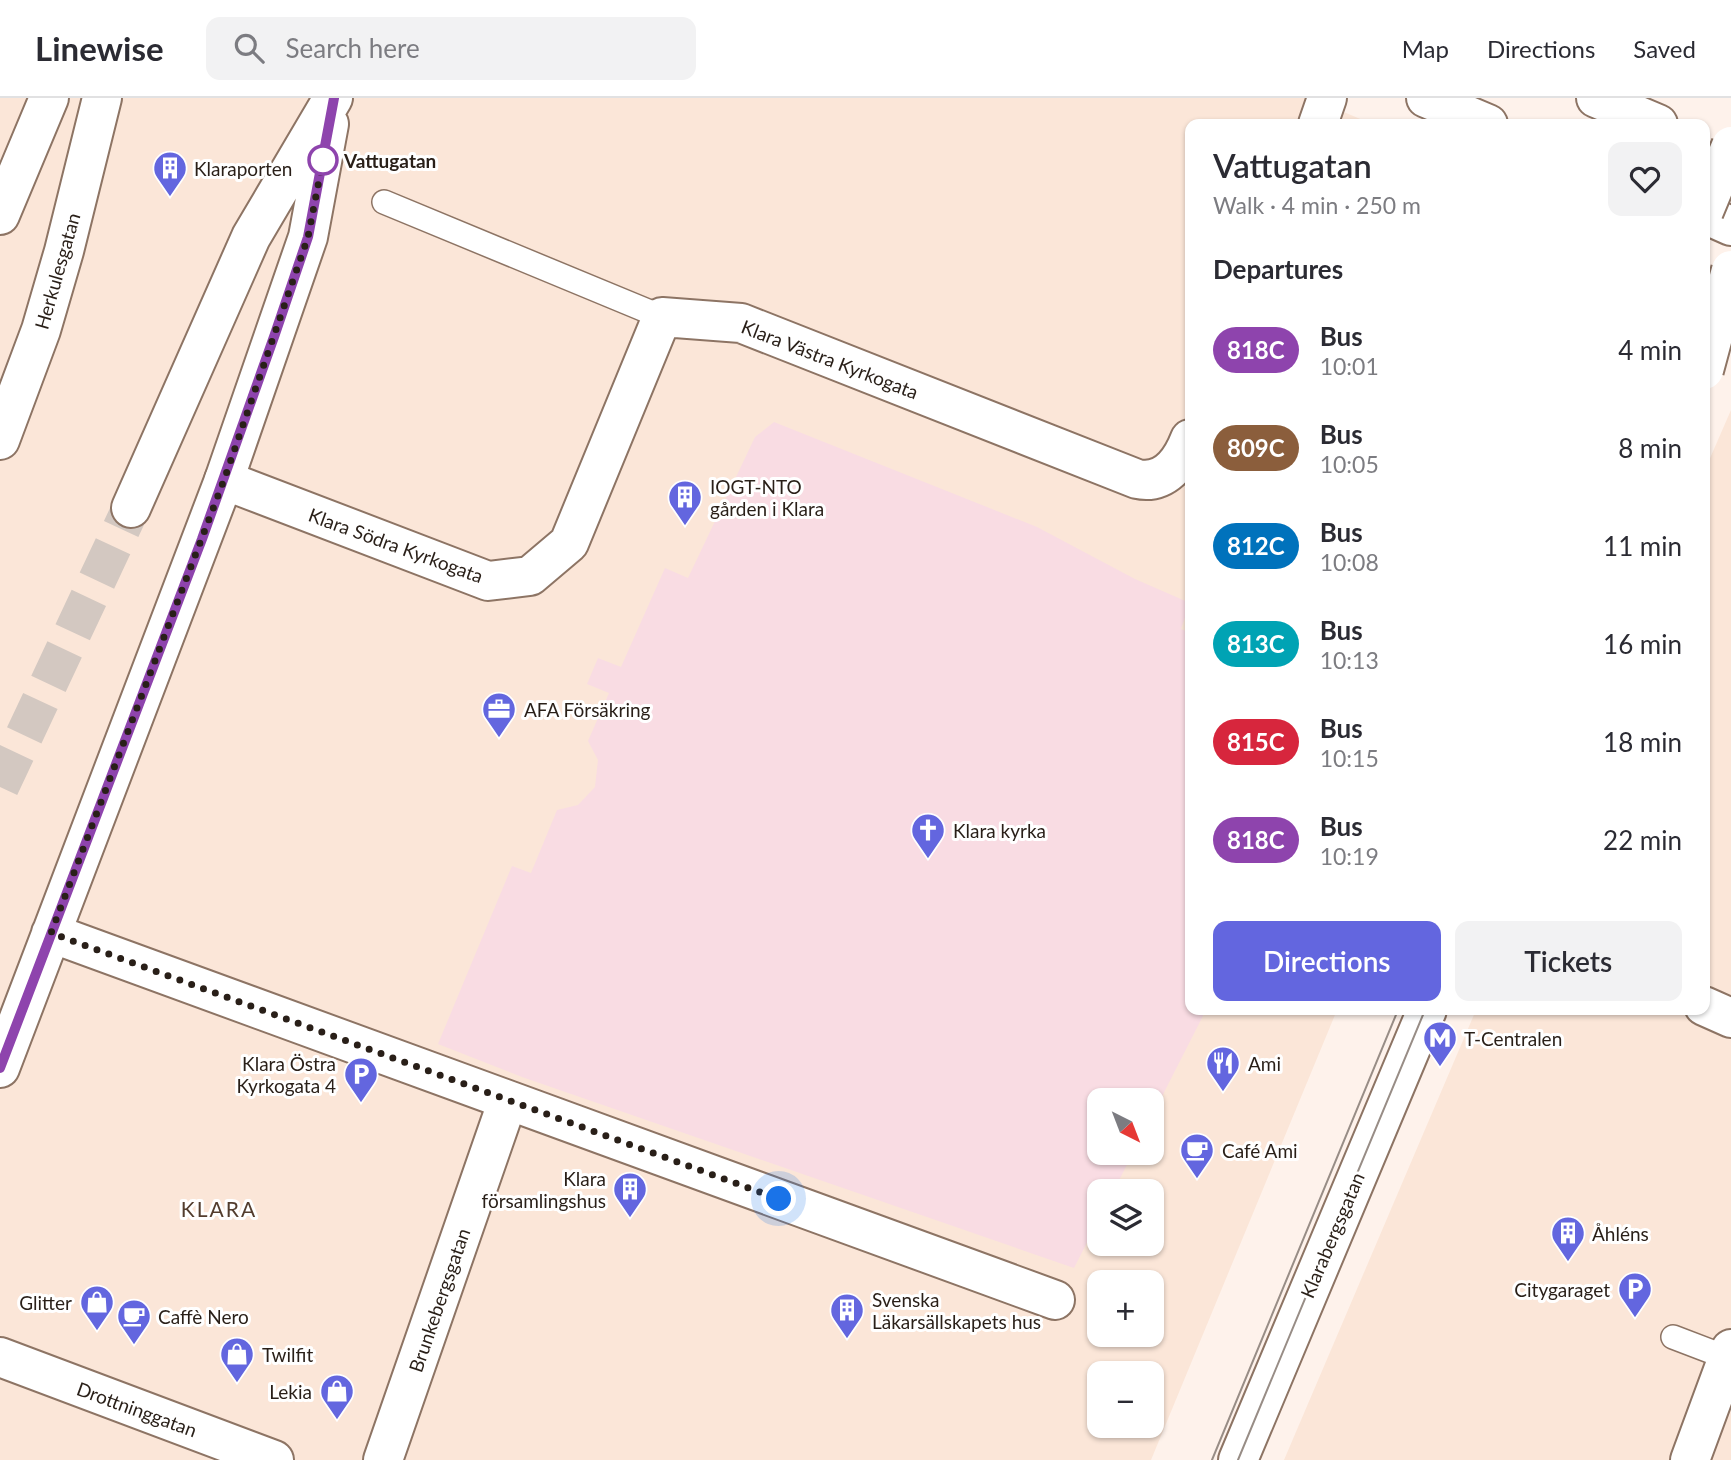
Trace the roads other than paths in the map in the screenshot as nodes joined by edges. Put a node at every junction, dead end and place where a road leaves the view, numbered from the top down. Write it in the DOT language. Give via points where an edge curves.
graph roads {
  1 [pos="49,98"];
  2 [pos="102,98"];
  3 [pos="334,98"];
  4 [pos="1327,98"];
  5 [pos="1426,98"];
  6 [pos="1596,98"];
  7 [pos="1320,119"];
  8 [pos="1477,119"];
  9 [pos="1646,119"];
  10 [pos="1710,146"];
  11 [pos="1731,146"];
  12 [pos="1731,155"];
  13 [pos="1710,198"];
  14 [pos="384,202"];
  15 [pos="0,215"];
  16 [pos="1710,216"];
  17 [pos="1731,226"];
  18 [pos="1731,270"];
  19 [pos="662,317"];
  20 [pos="1710,348"];
  21 [pos="0,440"];
  22 [pos="1185,449"];
  23 [pos="224,480"];
  24 [pos="131,508"];
  25 [pos="51,933"];
  26 [pos="1710,1008"];
  27 [pos="1396,1015"];
  28 [pos="1425,1015"];
  29 [pos="1731,1017"];
  30 [pos="0,1068"];
  31 [pos="508,1100"];
  32 [pos="1055,1300"];
  33 [pos="1673,1337"];
  34 [pos="1729,1353"];
  35 [pos="0,1357"];
  36 [pos="274,1460"];
  37 [pos="383,1460"];
  38 [pos="1212,1460"];
  39 [pos="1238,1460"];
  40 [pos="1690,1460"];
  1 -- 15 [label="street"];
  2 -- 21 [label="street, Herkulesgatan" via="41,330"];
  3 -- 23 [label="street" via="308,237"];
  3 -- 24 [label="street" via="251,237"];
  4 -- 7 [label="street"];
  5 -- 8 [label="street"];
  6 -- 9 [label="street"];
  10 -- 12 [label="street"];
  11 -- 13 [label="street, bridge"];
  14 -- 19 [label="lane, Klara Västra Kyrkogata"];
  16 -- 17 [label="street"];
  18 -- 20 [label="street, bridge"];
  19 -- 22 [label="street, Klara Västra Kyrkogata" via="741,323 1128,477 1156,479 1177,466"];
  19 -- 23 [label="street, Klara Södra Kyrkogata" via="569,544 530,576 488,581"];
  23 -- 25 [label="street"];
  25 -- 30 [label="street"];
  25 -- 31 [label="street" via="377,1064"];
  26 -- 29 [label="street"];
  27 -- 38 [label="street, Klarabergsgatan"];
  28 -- 39 [label="street, Klarabergsgatan"];
  31 -- 32 [label="street"];
  31 -- 37 [label="street, Brunkebergsgatan"];
  33 -- 34 [label="lane"];
  34 -- 40 [label="street"];
  35 -- 36 [label="street, Drottninggatan"];
}
